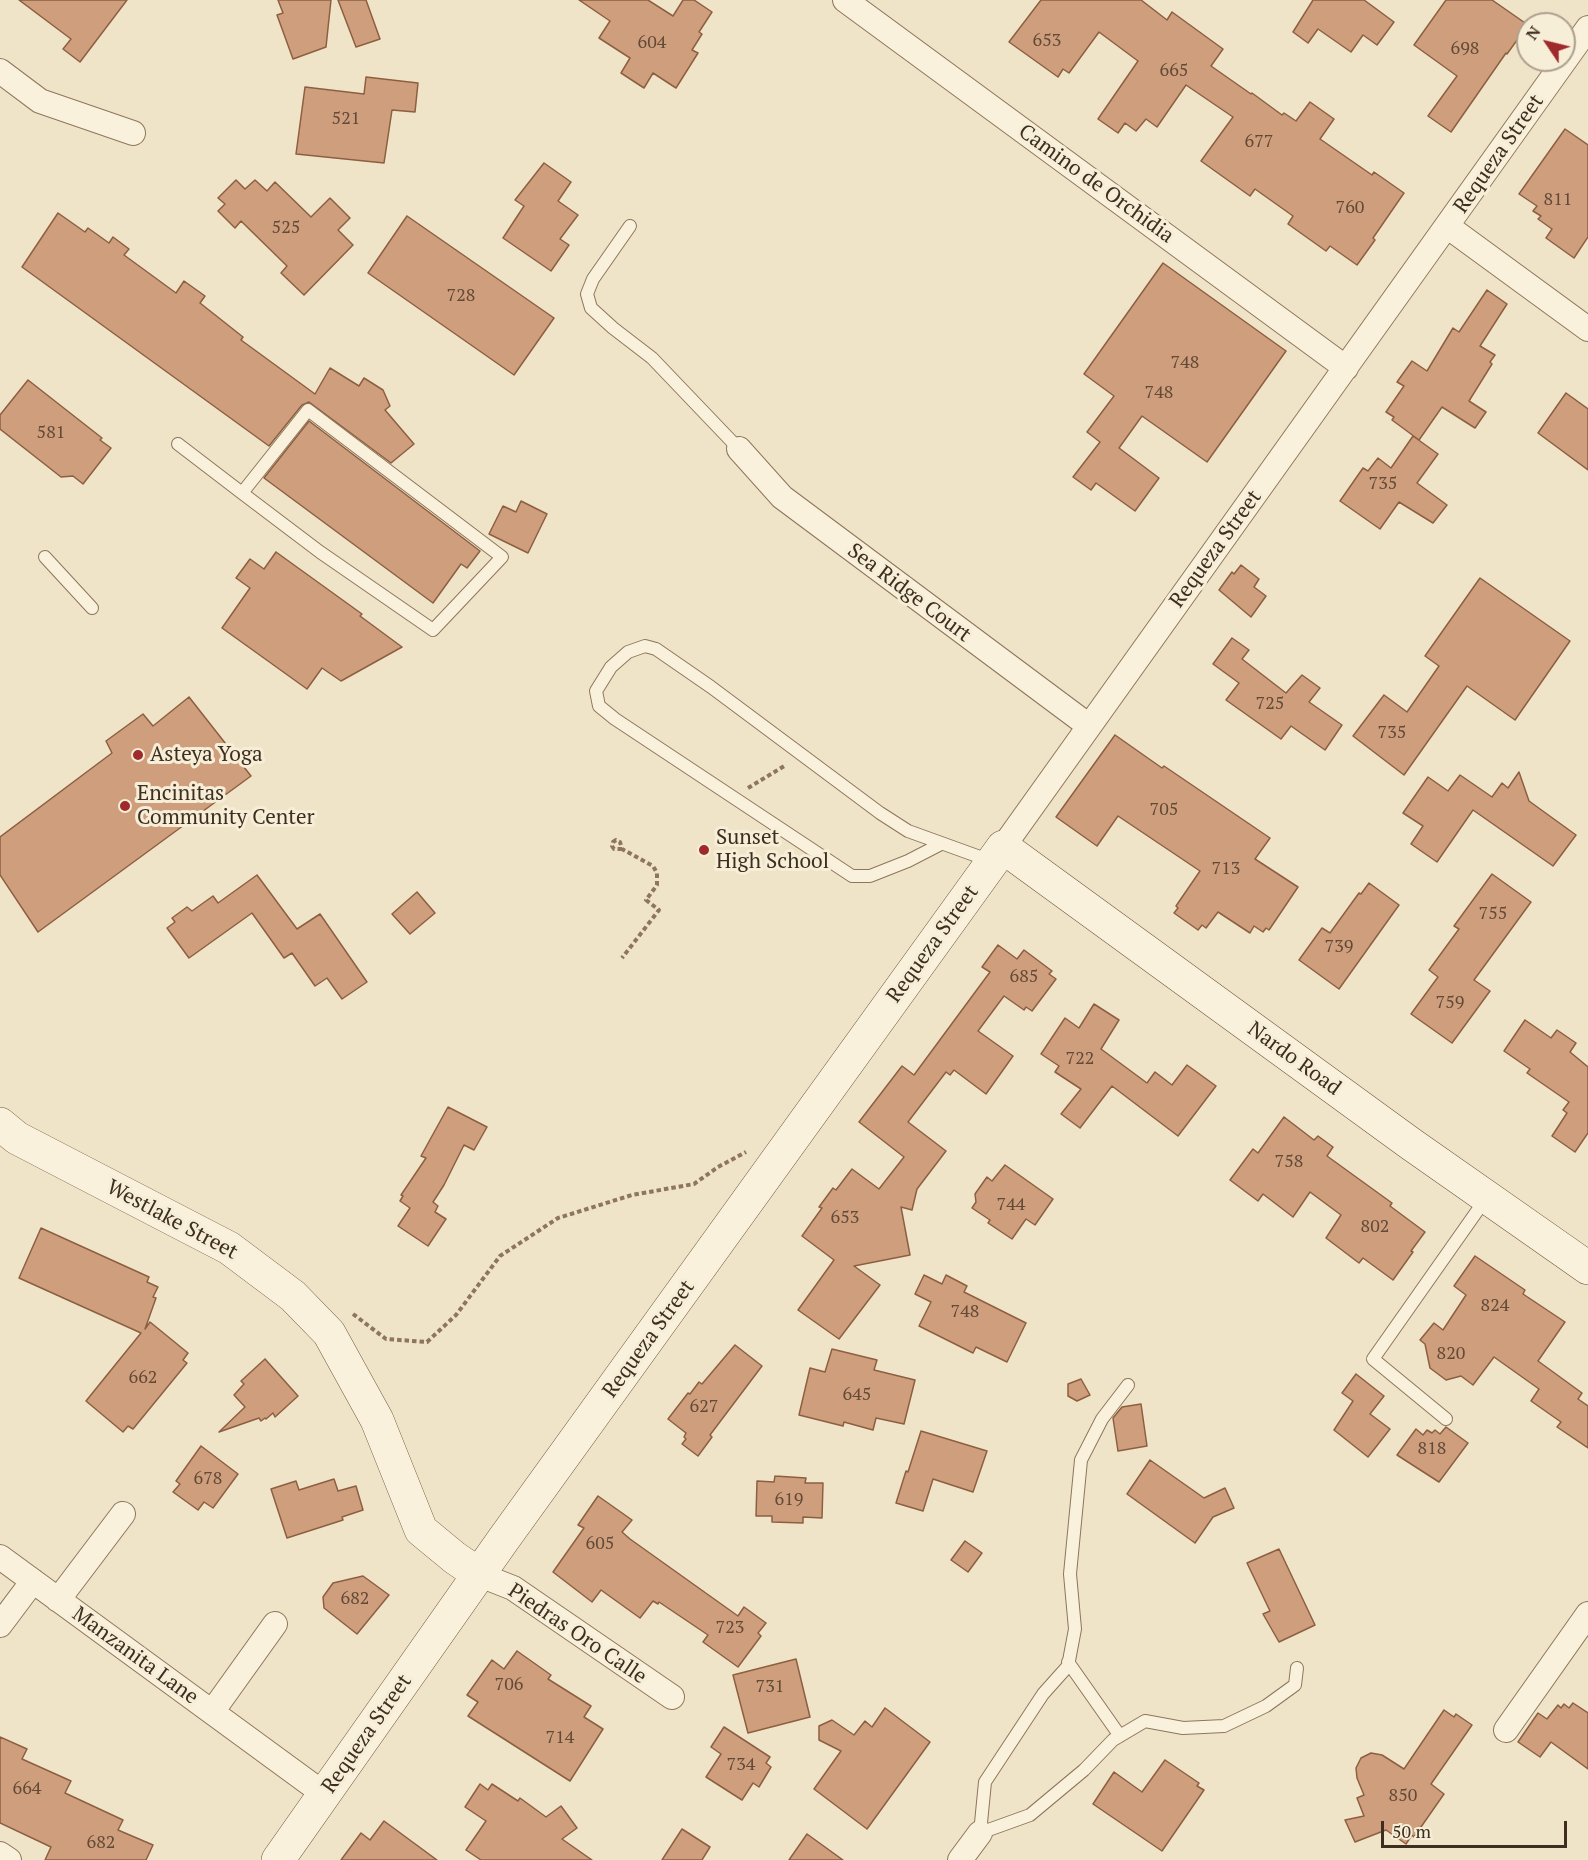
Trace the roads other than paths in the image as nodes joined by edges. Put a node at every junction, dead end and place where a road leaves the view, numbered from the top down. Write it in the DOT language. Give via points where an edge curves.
graph roads {
  1 [pos="845,0"];
  2 [pos="1588,28"];
  3 [pos="0,72"];
  4 [pos="133,133"];
  5 [pos="630,226"];
  6 [pos="1447,226"];
  7 [pos="1588,329"];
  8 [pos="1346,368"];
  9 [pos="178,444"];
  10 [pos="739,449"];
  11 [pos="242,493"];
  12 [pos="45,557"];
  13 [pos="92,608"];
  14 [pos="1089,726"];
  15 [pos="941,844"];
  16 [pos="997,854"];
  17 [pos="0,1124"];
  18 [pos="1487,1197"];
  19 [pos="1588,1268"];
  20 [pos="1128,1385"];
  21 [pos="1446,1419"];
  22 [pos="123,1514"];
  23 [pos="0,1557"];
  24 [pos="480,1575"];
  25 [pos="33,1581"];
  26 [pos="58,1600"];
  27 [pos="1588,1614"];
  28 [pos="274,1624"];
  29 [pos="0,1625"];
  30 [pos="1068,1662"];
  31 [pos="1297,1668"];
  32 [pos="672,1697"];
  33 [pos="212,1712"];
  34 [pos="1506,1730"];
  35 [pos="1120,1736"];
  36 [pos="324,1794"];
  37 [pos="980,1833"];
  38 [pos="0,1854"];
  39 [pos="9,1860"];
  40 [pos="278,1860"];
  41 [pos="960,1860"];
  1 -- 8 [label="street, Camino de Orchidia"];
  2 -- 6 [label="street, Requeza Street"];
  3 -- 4 [label="street" via="40,101"];
  5 -- 10 [label="lane" via="593,279 587,294 591,308 652,358"];
  6 -- 7 [label="street"];
  6 -- 8 [label="street, Requeza Street"];
  8 -- 14 [label="street, Requeza Street"];
  9 -- 11 [label="lane"];
  10 -- 14 [label="street, Sea Ridge Court" via="782,497"];
  11 -- 11 [label="lane" via="308,411 502,557 433,630"];
  12 -- 13 [label="lane"];
  14 -- 16 [label="street, Requeza Street"];
  15 -- 15 [label="lane" via="908,831 880,813 656,649 645,646 628,652 611,667 596,691 599,706 615,719 852,876 870,876"];
  15 -- 16 [label="lane"];
  16 -- 18 [label="street, Nardo Road"];
  16 -- 24 [label="street, Requeza Street"];
  17 -- 24 [label="street, Westlake Street" via="16,1138 229,1248 293,1296 329,1334 377,1420 421,1530"];
  18 -- 19 [label="street, Nardo Road"];
  18 -- 21 [label="lane" via="1373,1359"];
  20 -- 30 [label="lane" via="1102,1419 1081,1460 1070,1574 1075,1629"];
  22 -- 26 [label="street, Manzanita Lane"];
  23 -- 25 [label="street, Manzanita Lane"];
  24 -- 32 [label="street, Piedras Oro Calle" via="513,1588"];
  24 -- 36 [label="street, Requeza Street"];
  25 -- 26 [label="street, Manzanita Lane"];
  25 -- 29 [label="street"];
  26 -- 33 [label="street, Manzanita Lane"];
  27 -- 34 [label="street"];
  28 -- 33 [label="street, Manzanita Lane"];
  30 -- 35 [label="lane"];
  30 -- 37 [label="lane" via="985,1782"];
  31 -- 35 [label="lane" via="1295,1685 1266,1706 1224,1726 1183,1728 1145,1721"];
  33 -- 36 [label="street, Manzanita Lane"];
  35 -- 37 [label="lane" via="1030,1815"];
  36 -- 40 [label="street, Requeza Street"];
  37 -- 41 [label="street"];
  38 -- 39 [label="street"];
}
